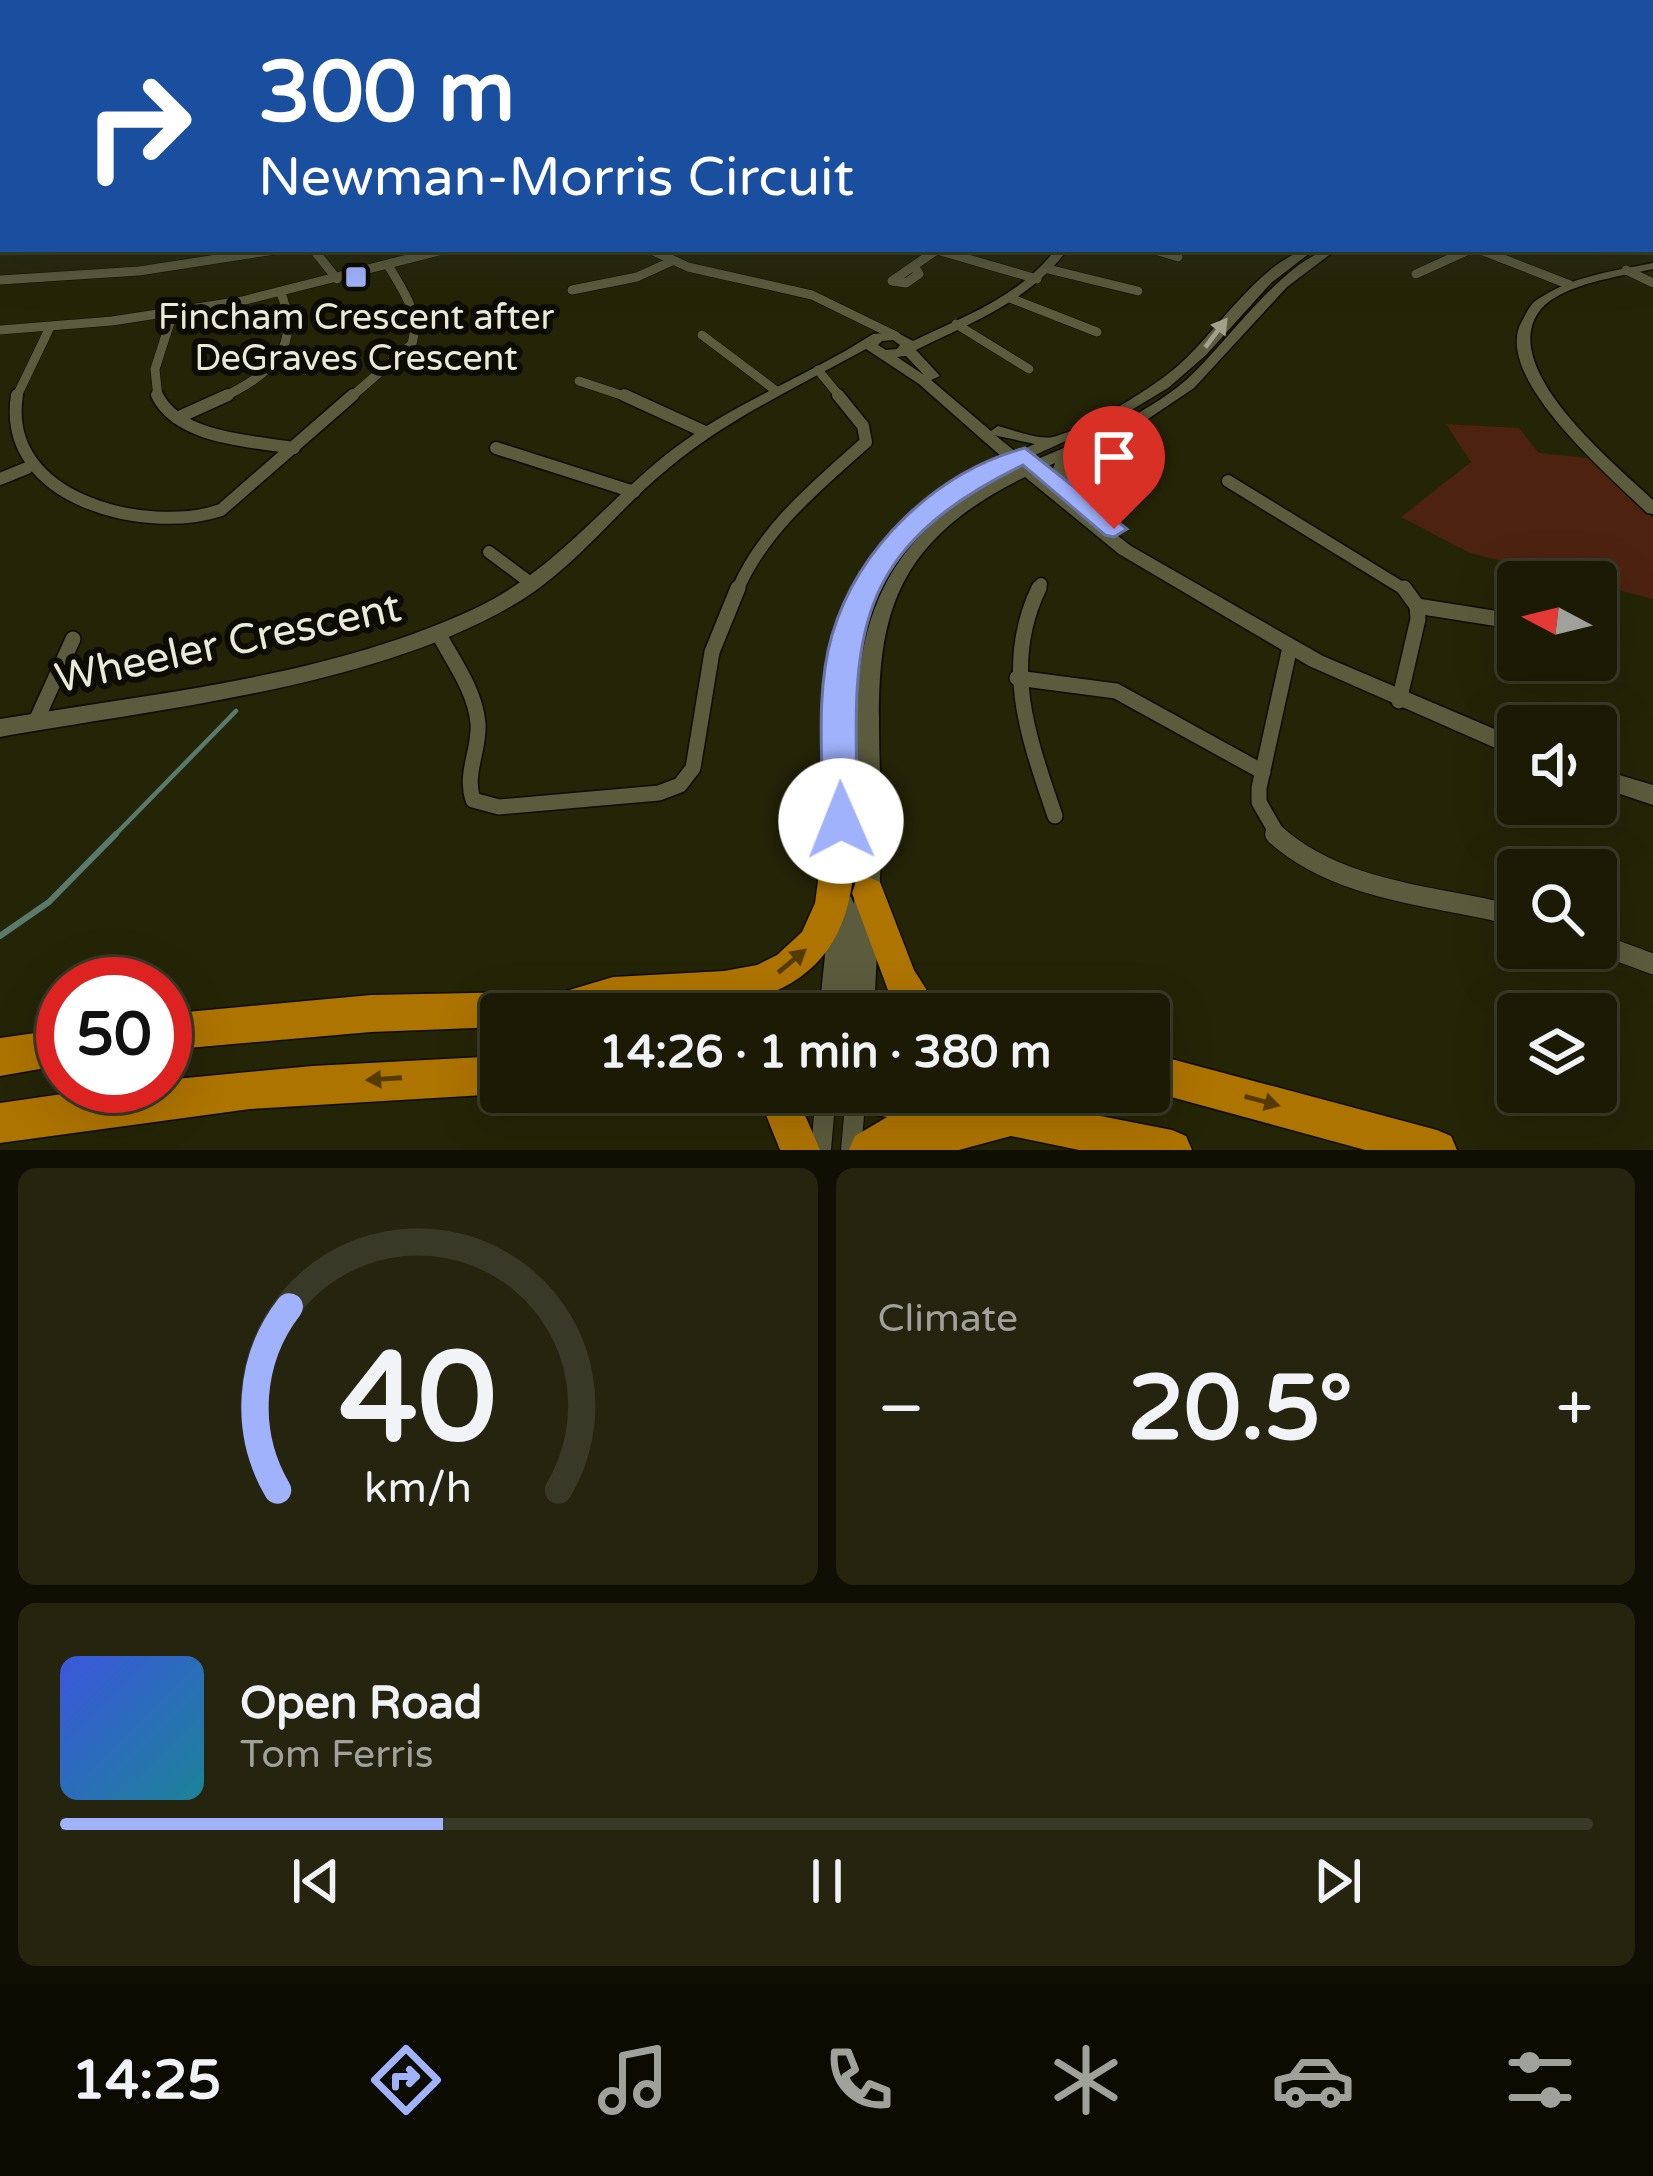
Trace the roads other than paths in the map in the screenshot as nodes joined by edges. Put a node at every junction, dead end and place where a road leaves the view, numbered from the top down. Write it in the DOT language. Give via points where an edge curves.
graph roads {
  1 [pos="263,252"];
  2 [pos="316,252"];
  3 [pos="435,252"];
  4 [pos="655,252"];
  5 [pos="934,252"];
  6 [pos="950,252"];
  7 [pos="1060,252"];
  8 [pos="1162,252"];
  9 [pos="1306,252"];
  10 [pos="1327,252"];
  11 [pos="1467,252"];
  12 [pos="1482,252"];
  13 [pos="1178,257"];
  14 [pos="673,261"];
  15 [pos="388,265"];
  16 [pos="914,266"];
  17 [pos="1653,266"];
  18 [pos="1626,270"];
  19 [pos="1042,274"];
  20 [pos="1416,274"];
  21 [pos="337,279"];
  22 [pos="0,280"];
  23 [pos="1653,283"];
  24 [pos="1570,285"];
  25 [pos="572,290"];
  26 [pos="1138,291"];
  27 [pos="281,293"];
  28 [pos="1010,298"];
  29 [pos="838,306"];
  30 [pos="173,313"];
  31 [pos="956,324"];
  32 [pos="50,327"];
  33 [pos="0,331"];
  34 [pos="1097,332"];
  35 [pos="702,335"];
  36 [pos="902,343"];
  37 [pos="877,347"];
  38 [pos="1029,369"];
  39 [pos="818,370"];
  40 [pos="579,381"];
  41 [pos="775,390"];
  42 [pos="177,418"];
  43 [pos="705,431"];
  44 [pos="995,436"];
  45 [pos="294,448"];
  46 [pos="496,448"];
  47 [pos="1059,448"];
  48 [pos="1026,463"];
  49 [pos="27,468"];
  50 [pos="993,477"];
  51 [pos="0,479"];
  52 [pos="1228,481"];
  53 [pos="634,492"];
  54 [pos="1063,495"];
  55 [pos="1650,503"];
  56 [pos="489,552"];
  57 [pos="532,584"];
  58 [pos="1041,584"];
  59 [pos="1417,606"];
  60 [pos="1497,619"];
  61 [pos="438,633"];
  62 [pos="73,639"];
  63 [pos="1290,647"];
  64 [pos="1017,678"];
  65 [pos="1399,700"];
  66 [pos="36,722"];
  67 [pos="0,728"];
  68 [pos="1497,740"];
  69 [pos="1263,772"];
  70 [pos="1617,784"];
  71 [pos="1653,795"];
  72 [pos="1055,816"];
  73 [pos="841,821"];
  74 [pos="868,893"];
  75 [pos="1497,911"];
  76 [pos="1617,951"];
  77 [pos="1653,964"];
  78 [pos="607,993"];
  79 [pos="835,993"];
  80 [pos="861,993"];
  81 [pos="909,993"];
  82 [pos="480,1010"];
  83 [pos="192,1029"];
  84 [pos="36,1051"];
  85 [pos="0,1057"];
  86 [pos="480,1076"];
  87 [pos="1170,1078"];
  88 [pos="786,1113"];
  89 [pos="824,1113"];
  90 [pos="854,1113"];
  91 [pos="989,1113"];
  92 [pos="1016,1117"];
  93 [pos="0,1124"];
  94 [pos="800,1150"];
  95 [pos="821,1150"];
  96 [pos="851,1150"];
  97 [pos="869,1150"];
  98 [pos="1172,1150"];
  99 [pos="1436,1150"];
  1 -- 22 [label="street" via="139,272"];
  2 -- 21 [label="street"];
  3 -- 15 [label="street"];
  4 -- 14 [label="street"];
  5 -- 16 [label="street"];
  6 -- 19 [label="street"];
  7 -- 19 [label="street"];
  8 -- 13 [label="street"];
  47 -- 9 [label="street, one-way" via="1165,384 1252,290"];
  10 -- 47 [label="street" via="1270,292 1196,380 1134,422"];
  11 -- 20 [label="street"];
  12 -- 24 [label="street"];
  14 -- 25 [label="street"];
  14 -- 29 [label="street"];
  15 -- 21 [label="street"];
  15 -- 45 [label="street" via="418,323 412,344"];
  17 -- 18 [label="street"];
  18 -- 23 [label="street"];
  18 -- 24 [label="street"];
  19 -- 26 [label="street"];
  19 -- 28 [label="street"];
  21 -- 27 [label="street"];
  24 -- 55 [label="street" via="1527,320 1528,369 1561,422"];
  27 -- 30 [label="street"];
  27 -- 42 [label="street" via="291,323 281,352 254,378"];
  28 -- 31 [label="street"];
  28 -- 34 [label="street"];
  29 -- 36 [label="street"];
  29 -- 37 [label="street"];
  30 -- 32 [label="street"];
  30 -- 42 [label="street" via="154,385"];
  31 -- 36 [label="street"];
  31 -- 38 [label="street"];
  32 -- 33 [label="street"];
  32 -- 49 [label="street" via="12,412 13,445"];
  35 -- 41 [label="street"];
  36 -- 37 [label="street, Wheeler Crescent"];
  36 -- 44 [label="street"];
  37 -- 39 [label="street, Wheeler Crescent"];
  37 -- 44 [label="street"];
  39 -- 41 [label="street, Wheeler Crescent"];
  39 -- 61 [label="street" via="866,442 794,507 745,572 712,652 693,768 680,785 499,807 473,800 467,788 476,711"];
  40 -- 43 [label="street"];
  41 -- 43 [label="street, Wheeler Crescent"];
  42 -- 45 [label="street"];
  43 -- 53 [label="street, Wheeler Crescent"];
  44 -- 47 [label="street"];
  44 -- 48 [label="street"];
  44 -- 50 [label="street"];
  45 -- 49 [label="street" via="216,513 187,523 86,503"];
  46 -- 53 [label="street"];
  47 -- 48 [label="street"];
  47 -- 54 [label="street"];
  48 -- 50 [label="street"];
  48 -- 54 [label="street"];
  49 -- 51 [label="street"];
  50 -- 54 [label="street"];
  50 -- 73 [label="street" via="962,485 907,529 859,601 840,674"];
  50 -- 74 [label="street" via="917,547 871,636"];
  52 -- 59 [label="street" via="1394,578"];
  53 -- 57 [label="street, Wheeler Crescent"];
  54 -- 63 [label="street" via="1102,534"];
  56 -- 57 [label="street"];
  57 -- 61 [label="street, Wheeler Crescent"];
  58 -- 64 [label="street" via="1020,627"];
  59 -- 60 [label="street"];
  59 -- 65 [label="street"];
  61 -- 66 [label="street, Wheeler Crescent" via="332,666"];
  62 -- 66 [label="street"];
  63 -- 65 [label="street"];
  63 -- 69 [label="street"];
  64 -- 69 [label="street" via="1116,691"];
  64 -- 72 [label="street"];
  65 -- 68 [label="street"];
  66 -- 67 [label="street, Wheeler Crescent"];
  69 -- 75 [label="street" via="1265,819 1287,846 1323,869"];
  70 -- 71 [label="street"];
  78 -- 73 [label="highway, one-way" via="741,989 795,962 824,927 833,901"];
  73 -- 79 [label="street"];
  74 -- 80 [label="street"];
  74 -- 81 [label="highway"];
  76 -- 77 [label="street"];
  82 -- 83 [label="highway" via="313,1015"];
  84 -- 85 [label="highway"];
  86 -- 93 [label="highway, one-way" via="200,1094"];
  87 -- 99 [label="highway, one-way"];
  88 -- 94 [label="highway"];
  89 -- 95 [label="street"];
  90 -- 96 [label="street"];
  91 -- 92 [label="highway"];
  92 -- 97 [label="highway" via="948,1133 897,1132"];
  92 -- 98 [label="highway"];
}
